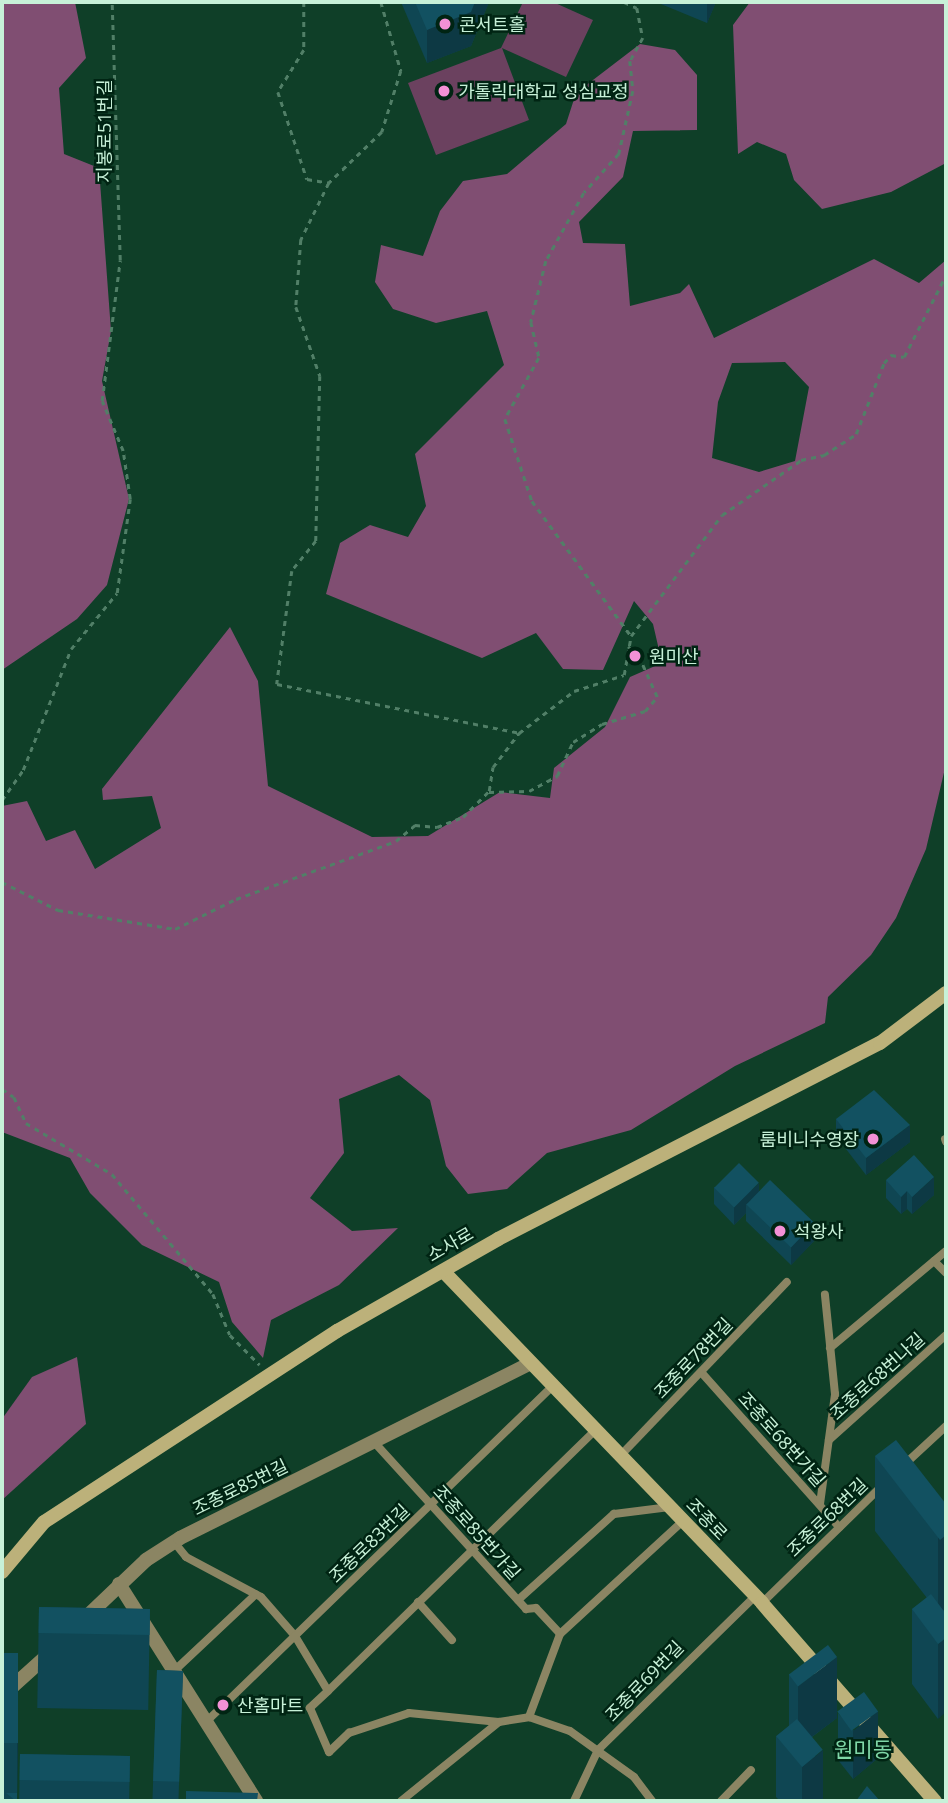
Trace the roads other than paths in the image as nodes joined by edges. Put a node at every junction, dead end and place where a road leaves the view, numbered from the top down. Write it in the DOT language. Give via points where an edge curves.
graph roads {
  1 [pos="946,993"];
  2 [pos="946,1251"];
  3 [pos="934,1261"];
  4 [pos="443,1271"];
  5 [pos="946,1273"];
  6 [pos="788,1282"];
  7 [pos="825,1295"];
  8 [pos="946,1335"];
  9 [pos="830,1348"];
  10 [pos="531,1363"];
  11 [pos="701,1372"];
  12 [pos="553,1386"];
  13 [pos="946,1426"];
  14 [pos="596,1430"];
  15 [pos="829,1440"];
  16 [pos="373,1442"];
  17 [pos="620,1456"];
  18 [pos="820,1504"];
  19 [pos="431,1505"];
  20 [pos="670,1507"];
  21 [pos="683,1521"];
  22 [pos="839,1527"];
  23 [pos="174,1542"];
  24 [pos="472,1550"];
  25 [pos="2,1572"];
  26 [pos="119,1584"];
  27 [pos="256,1594"];
  28 [pos="518,1600"];
  29 [pos="758,1600"];
  30 [pos="418,1602"];
  31 [pos="560,1634"];
  32 [pos="295,1636"];
  33 [pos="452,1640"];
  34 [pos="174,1671"];
  35 [pos="328,1691"];
  36 [pos="2,1696"];
  37 [pos="529,1717"];
  38 [pos="206,1722"];
  39 [pos="499,1722"];
  40 [pos="598,1750"];
  41 [pos="751,1770"];
  42 [pos="946,1797"];
  43 [pos="256,1801"];
  44 [pos="401,1801"];
  45 [pos="574,1801"];
  46 [pos="652,1801"];
  47 [pos="722,1801"];
  48 [pos="935,1801"];
  49 [pos="941,1801"];
  1 -- 4 [label="street, 소사로" via="880,1043"];
  2 -- 3 [label="lane"];
  3 -- 5 [label="lane"];
  3 -- 9 [label="lane"];
  4 -- 10 [label="street, 조종로"];
  4 -- 25 [label="street, 소사로" via="270,1375 44,1522"];
  6 -- 11 [label="lane, 조종로78번길"];
  7 -- 9 [label="lane"];
  8 -- 15 [label="lane, 조종로68번나길"];
  9 -- 15 [label="lane" via="835,1394"];
  10 -- 12 [label="street, 조종로"];
  10 -- 16 [label="street, 조종로85번길"];
  11 -- 17 [label="lane, 조종로78번길"];
  11 -- 18 [label="lane, 조종로68번가길"];
  12 -- 14 [label="street, 조종로"];
  12 -- 19 [label="lane, 조종로83번길"];
  13 -- 22 [label="lane, 조종로68번길"];
  14 -- 17 [label="street, 조종로"];
  14 -- 24 [label="lane"];
  15 -- 18 [label="lane"];
  16 -- 19 [label="lane, 조종로85번가길"];
  16 -- 23 [label="street, 조종로85번길"];
  17 -- 20 [label="street, 조종로"];
  18 -- 22 [label="lane, 조종로68번가길"];
  19 -- 24 [label="lane, 조종로85번가길"];
  19 -- 32 [label="lane, 조종로83번길"];
  20 -- 21 [label="street, 조종로"];
  20 -- 28 [label="lane" via="614,1514"];
  21 -- 29 [label="street, 조종로"];
  21 -- 31 [label="lane"];
  22 -- 29 [label="lane, 조종로68번길"];
  23 -- 26 [label="street, 조종로85번길"];
  23 -- 27 [label="lane" via="186,1558"];
  24 -- 28 [label="lane, 조종로85번가길"];
  24 -- 30 [label="lane"];
  26 -- 34 [label="street"];
  26 -- 36 [label="street, 조종로85번길"];
  27 -- 32 [label="lane"];
  27 -- 34 [label="lane"];
  28 -- 31 [label="lane, 조종로85번가길" via="526,1609 536,1608"];
  29 -- 40 [label="lane, 조종로69번길"];
  29 -- 48 [label="street, 조종로"];
  30 -- 33 [label="lane"];
  30 -- 35 [label="lane"];
  31 -- 37 [label="lane"];
  32 -- 35 [label="lane"];
  32 -- 38 [label="lane, 조종로83번길"];
  34 -- 38 [label="street"];
  35 -- 39 [label="lane" via="310,1708 330,1752 349,1733 409,1713"];
  37 -- 39 [label="lane"];
  37 -- 40 [label="lane" via="570,1731"];
  38 -- 43 [label="street"];
  39 -- 44 [label="lane"];
  40 -- 45 [label="lane, 조종로69번길"];
  40 -- 46 [label="lane" via="634,1777"];
  41 -- 47 [label="lane"];
  42 -- 49 [label="street"];
}
